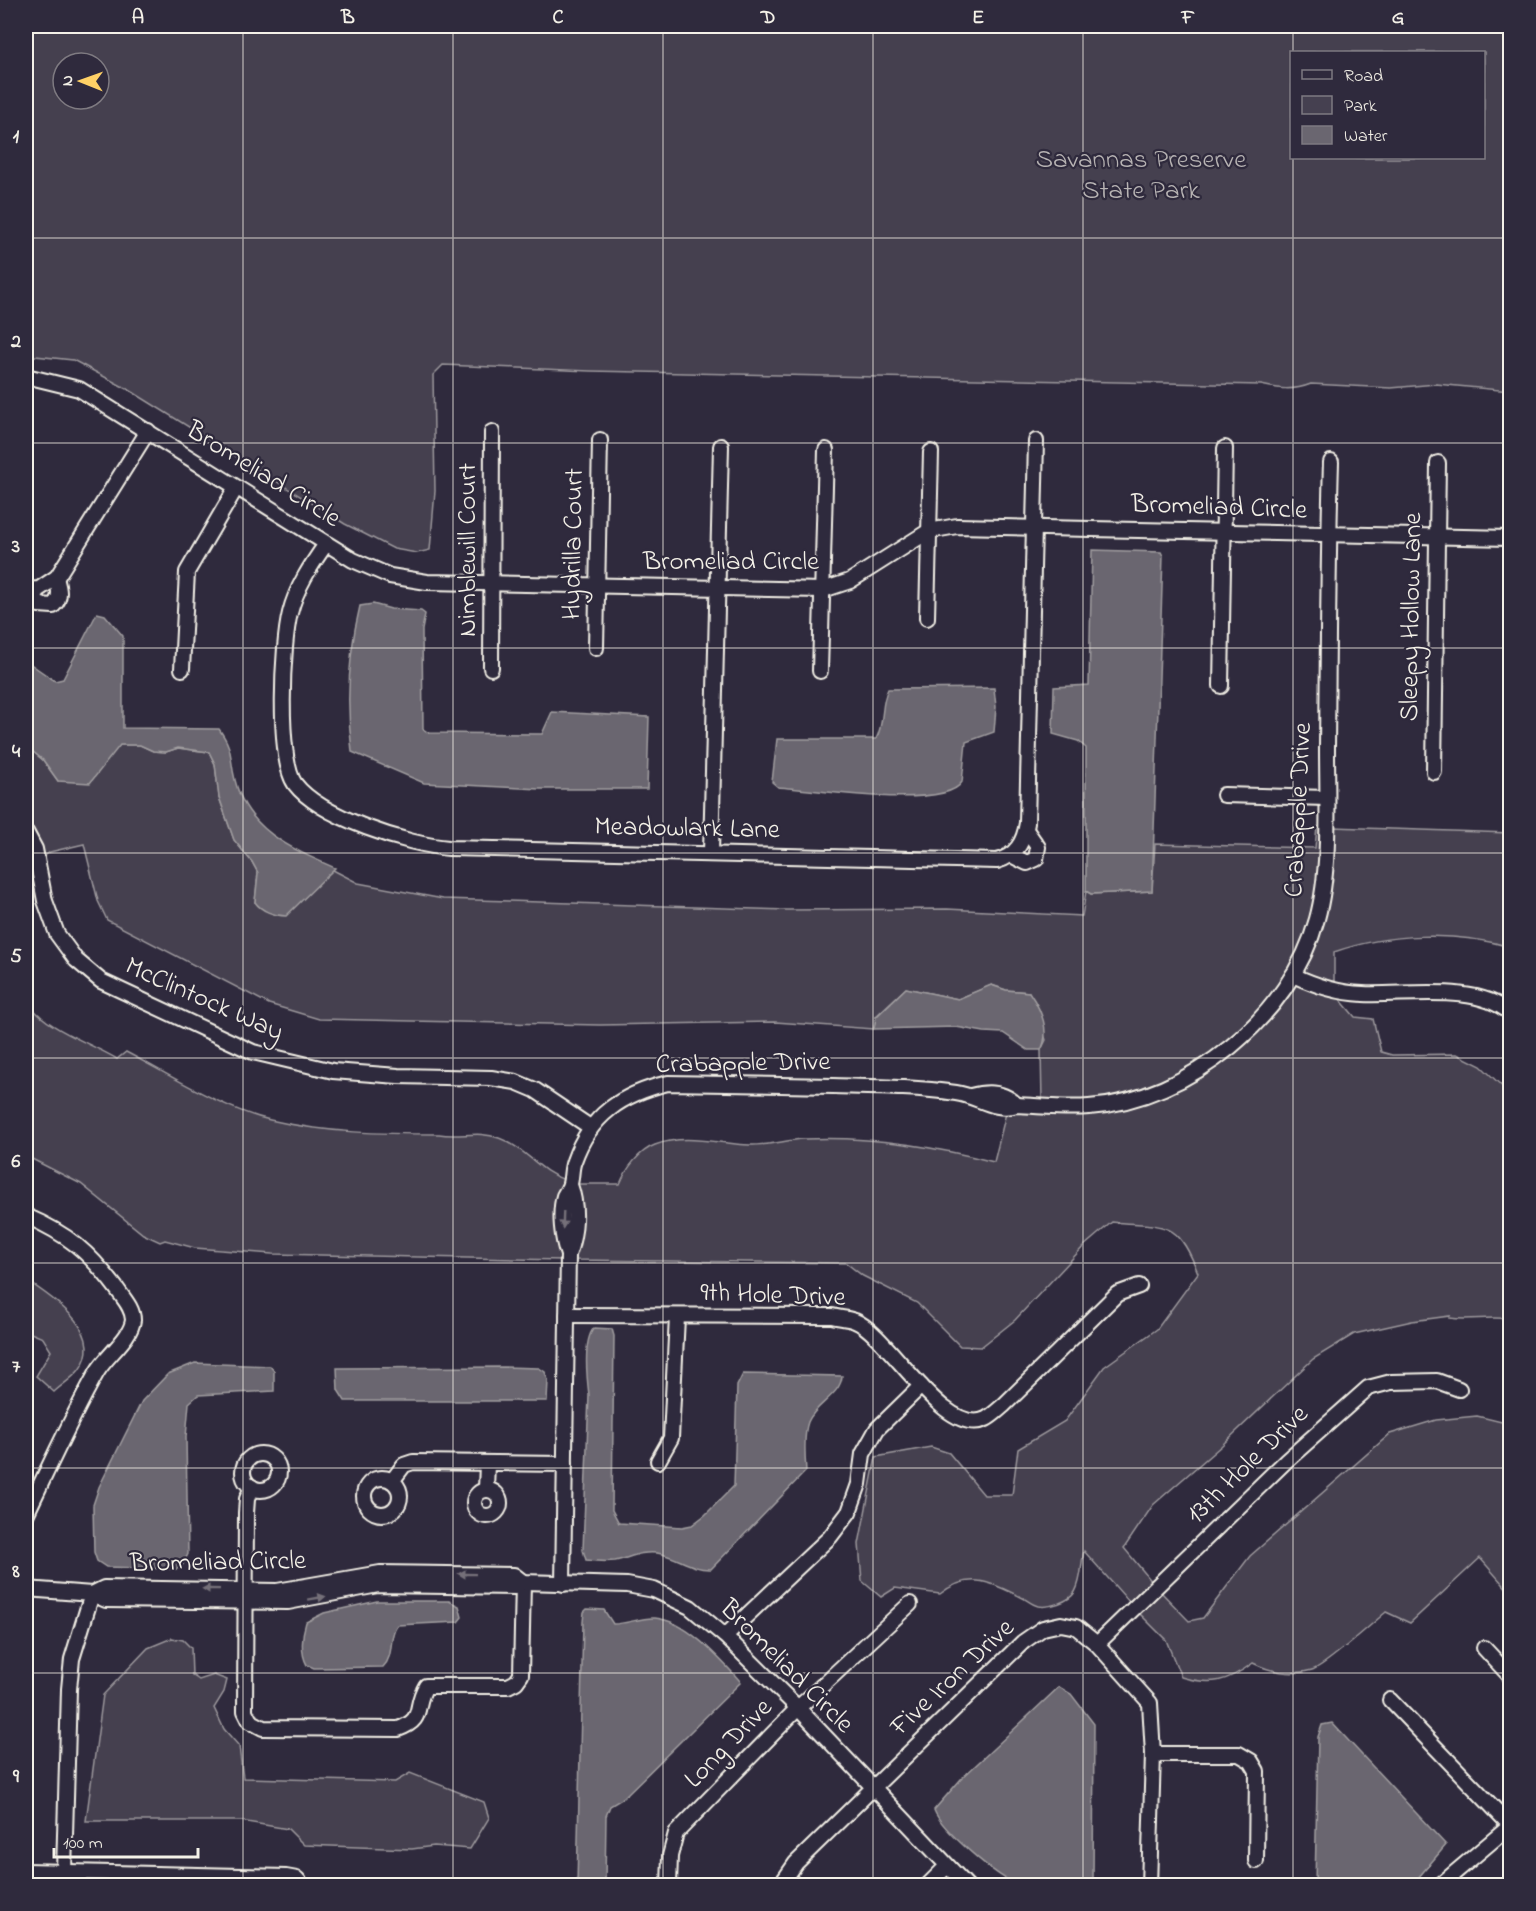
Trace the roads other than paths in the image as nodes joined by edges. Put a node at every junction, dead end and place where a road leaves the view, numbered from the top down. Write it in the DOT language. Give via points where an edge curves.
graph roads {
  1 [pos="26,376"];
  2 [pos="148,431"];
  3 [pos="492,432"];
  4 [pos="600,440"];
  5 [pos="1036,441"];
  6 [pos="721,447"];
  7 [pos="1225,448"];
  8 [pos="826,450"];
  9 [pos="930,452"];
  10 [pos="1331,462"];
  11 [pos="1438,463"];
  12 [pos="236,488"];
  13 [pos="1034,527"];
  14 [pos="929,531"];
  15 [pos="1223,533"];
  16 [pos="1329,536"];
  17 [pos="1437,536"];
  18 [pos="1510,538"];
  19 [pos="326,544"];
  20 [pos="56,578"];
  21 [pos="492,585"];
  22 [pos="596,585"];
  23 [pos="718,588"];
  24 [pos="29,590"];
  25 [pos="822,590"];
  26 [pos="927,618"];
  27 [pos="596,648"];
  28 [pos="491,668"];
  29 [pos="182,669"];
  30 [pos="820,671"];
  31 [pos="1221,686"];
  32 [pos="1434,772"];
  33 [pos="1224,795"];
  34 [pos="1327,798"];
  35 [pos="1026,830"];
  36 [pos="26,832"];
  37 [pos="711,853"];
  38 [pos="1011,855"];
  39 [pos="1293,975"];
  40 [pos="1510,1013"];
  41 [pos="590,1127"];
  42 [pos="26,1216"];
  43 [pos="1139,1286"];
  44 [pos="567,1315"];
  45 [pos="676,1317"];
  46 [pos="921,1386"];
  47 [pos="1459,1389"];
  48 [pos="658,1461"];
  49 [pos="486,1463"];
  50 [pos="565,1464"];
  51 [pos="392,1481"];
  52 [pos="252,1487"];
  53 [pos="486,1490"];
  54 [pos="26,1515"];
  55 [pos="523,1582"];
  56 [pos="563,1584"];
  57 [pos="26,1589"];
  58 [pos="92,1594"];
  59 [pos="246,1596"];
  60 [pos="910,1604"];
  61 [pos="725,1636"];
  62 [pos="1097,1644"];
  63 [pos="1484,1648"];
  64 [pos="1510,1676"];
  65 [pos="1390,1700"];
  66 [pos="798,1708"];
  67 [pos="1153,1754"];
  68 [pos="872,1788"];
  69 [pos="1508,1833"];
  70 [pos="1256,1861"];
  71 [pos="947,1866"];
  72 [pos="26,1871"];
  73 [pos="131,1880"];
  74 [pos="64,1881"];
  75 [pos="303,1886"];
  76 [pos="669,1886"];
  77 [pos="780,1886"];
  78 [pos="927,1886"];
  79 [pos="967,1886"];
  80 [pos="1149,1886"];
  81 [pos="1439,1886"];
  1 -- 2 [label="street, Bromeliad Circle" via="79,389"];
  2 -- 12 [label="street, Bromeliad Circle"];
  2 -- 20 [label="street"];
  3 -- 21 [label="street, Nimblewill Court"];
  4 -- 22 [label="street, Hydrilla Court"];
  5 -- 13 [label="street"];
  6 -- 23 [label="street"];
  7 -- 15 [label="street"];
  8 -- 25 [label="street"];
  9 -- 14 [label="street"];
  10 -- 16 [label="street, Crabapple Drive"];
  11 -- 17 [label="street, Sleepy Hollow Lane"];
  12 -- 19 [label="street, Bromeliad Circle"];
  12 -- 29 [label="street" via="187,572"];
  13 -- 14 [label="street, Bromeliad Circle" via="957,526"];
  13 -- 15 [label="street, Bromeliad Circle"];
  13 -- 35 [label="street"];
  14 -- 25 [label="street, Bromeliad Circle" via="850,581"];
  14 -- 26 [label="street"];
  15 -- 16 [label="street, Bromeliad Circle"];
  15 -- 31 [label="street"];
  16 -- 17 [label="street, Bromeliad Circle"];
  16 -- 34 [label="street, Crabapple Drive"];
  17 -- 18 [label="street, Bromeliad Circle"];
  17 -- 32 [label="street, Sleepy Hollow Lane"];
  19 -- 21 [label="street, Bromeliad Circle" via="364,566 397,578"];
  19 -- 37 [label="street, Meadowlark Lane" via="301,584 287,633 285,757 291,777 314,802 380,833 431,847"];
  20 -- 24 [label="street"];
  20 -- 24 [label="street" via="59,592 53,606 39,605"];
  21 -- 22 [label="street, Bromeliad Circle"];
  21 -- 28 [label="street, Nimblewill Court"];
  22 -- 23 [label="street, Bromeliad Circle"];
  22 -- 27 [label="street, Hydrilla Court"];
  23 -- 25 [label="street, Bromeliad Circle"];
  23 -- 37 [label="street"];
  25 -- 30 [label="street"];
  33 -- 34 [label="street"];
  34 -- 39 [label="street, Crabapple Drive" via="1326,853 1317,919"];
  35 -- 38 [label="street"];
  35 -- 38 [label="street, Meadowlark Lane" via="1038,847 1036,859 1024,862"];
  36 -- 41 [label="street, McClintock Way" via="35,849 45,901 57,934 76,960 101,981 253,1052 333,1071 516,1082 535,1089"];
  37 -- 38 [label="street, Meadowlark Lane" via="983,862"];
  39 -- 40 [label="street" via="1314,985 1352,993 1473,995 1503,1006"];
  39 -- 41 [label="street, Crabapple Drive" via="1270,1008 1227,1052 1185,1079 1133,1099 1091,1107 1007,1108 981,1103 971,1096 899,1088 668,1083 641,1089 614,1104"];
  41 -- 44 [label="street, Crabapple Drive" via="574,1162 570,1185 575,1198 574,1240 568,1255"];
  42 -- 54 [label="street" via="46,1224 95,1259 129,1306 133,1319 130,1334 98,1370"];
  43 -- 46 [label="street, 9th Hole Drive" via="1117,1294 985,1420 969,1421 953,1414"];
  44 -- 45 [label="street, 9th Hole Drive"];
  44 -- 50 [label="street, Crabapple Drive"];
  45 -- 46 [label="street, 9th Hole Drive" via="832,1317 855,1321"];
  45 -- 48 [label="street" via="671,1438"];
  46 -- 61 [label="street" via="877,1429 863,1454 859,1484 849,1512 830,1537"];
  47 -- 62 [label="street, 13th Hole Drive" via="1437,1381 1391,1382 1368,1388 1286,1461"];
  49 -- 50 [label="street"];
  49 -- 51 [label="street" via="408,1462"];
  49 -- 53 [label="street"];
  50 -- 56 [label="street, Crabapple Drive"];
  52 -- 59 [label="street" via="247,1499"];
  55 -- 56 [label="street, Bromeliad Circle"];
  55 -- 59 [label="street, Bromeliad Circle" via="514,1575 396,1572"];
  55 -- 59 [label="street" via="521,1675 516,1682 508,1686 426,1686 419,1698 418,1715 412,1724 398,1729 263,1728 250,1721 244,1711"];
  56 -- 61 [label="street, Bromeliad Circle" via="627,1585 654,1590 690,1607"];
  57 -- 58 [label="street, Bromeliad Circle"];
  58 -- 59 [label="street, Bromeliad Circle" via="106,1600"];
  58 -- 74 [label="street" via="72,1659 69,1689"];
  60 -- 66 [label="street, Long Drive"];
  61 -- 66 [label="street, Bromeliad Circle"];
  62 -- 67 [label="street, Five Iron Drive" via="1149,1703"];
  62 -- 68 [label="street, Five Iron Drive" via="1076,1627 1060,1624 1043,1628 1023,1642"];
  63 -- 64 [label="street"];
  65 -- 69 [label="street"];
  66 -- 68 [label="street, Bromeliad Circle"];
  66 -- 76 [label="street, Long Drive" via="676,1833"];
  67 -- 70 [label="street" via="1239,1754 1251,1761 1257,1772"];
  67 -- 80 [label="street, Five Iron Drive"];
  68 -- 71 [label="street, Bromeliad Circle"];
  68 -- 77 [label="street, Five Iron Drive" via="796,1863"];
  69 -- 81 [label="street"];
  71 -- 78 [label="street"];
  71 -- 79 [label="street, Bromeliad Circle"];
  72 -- 74 [label="street"];
  73 -- 74 [label="street"];
  73 -- 75 [label="street" via="286,1876"];
}
